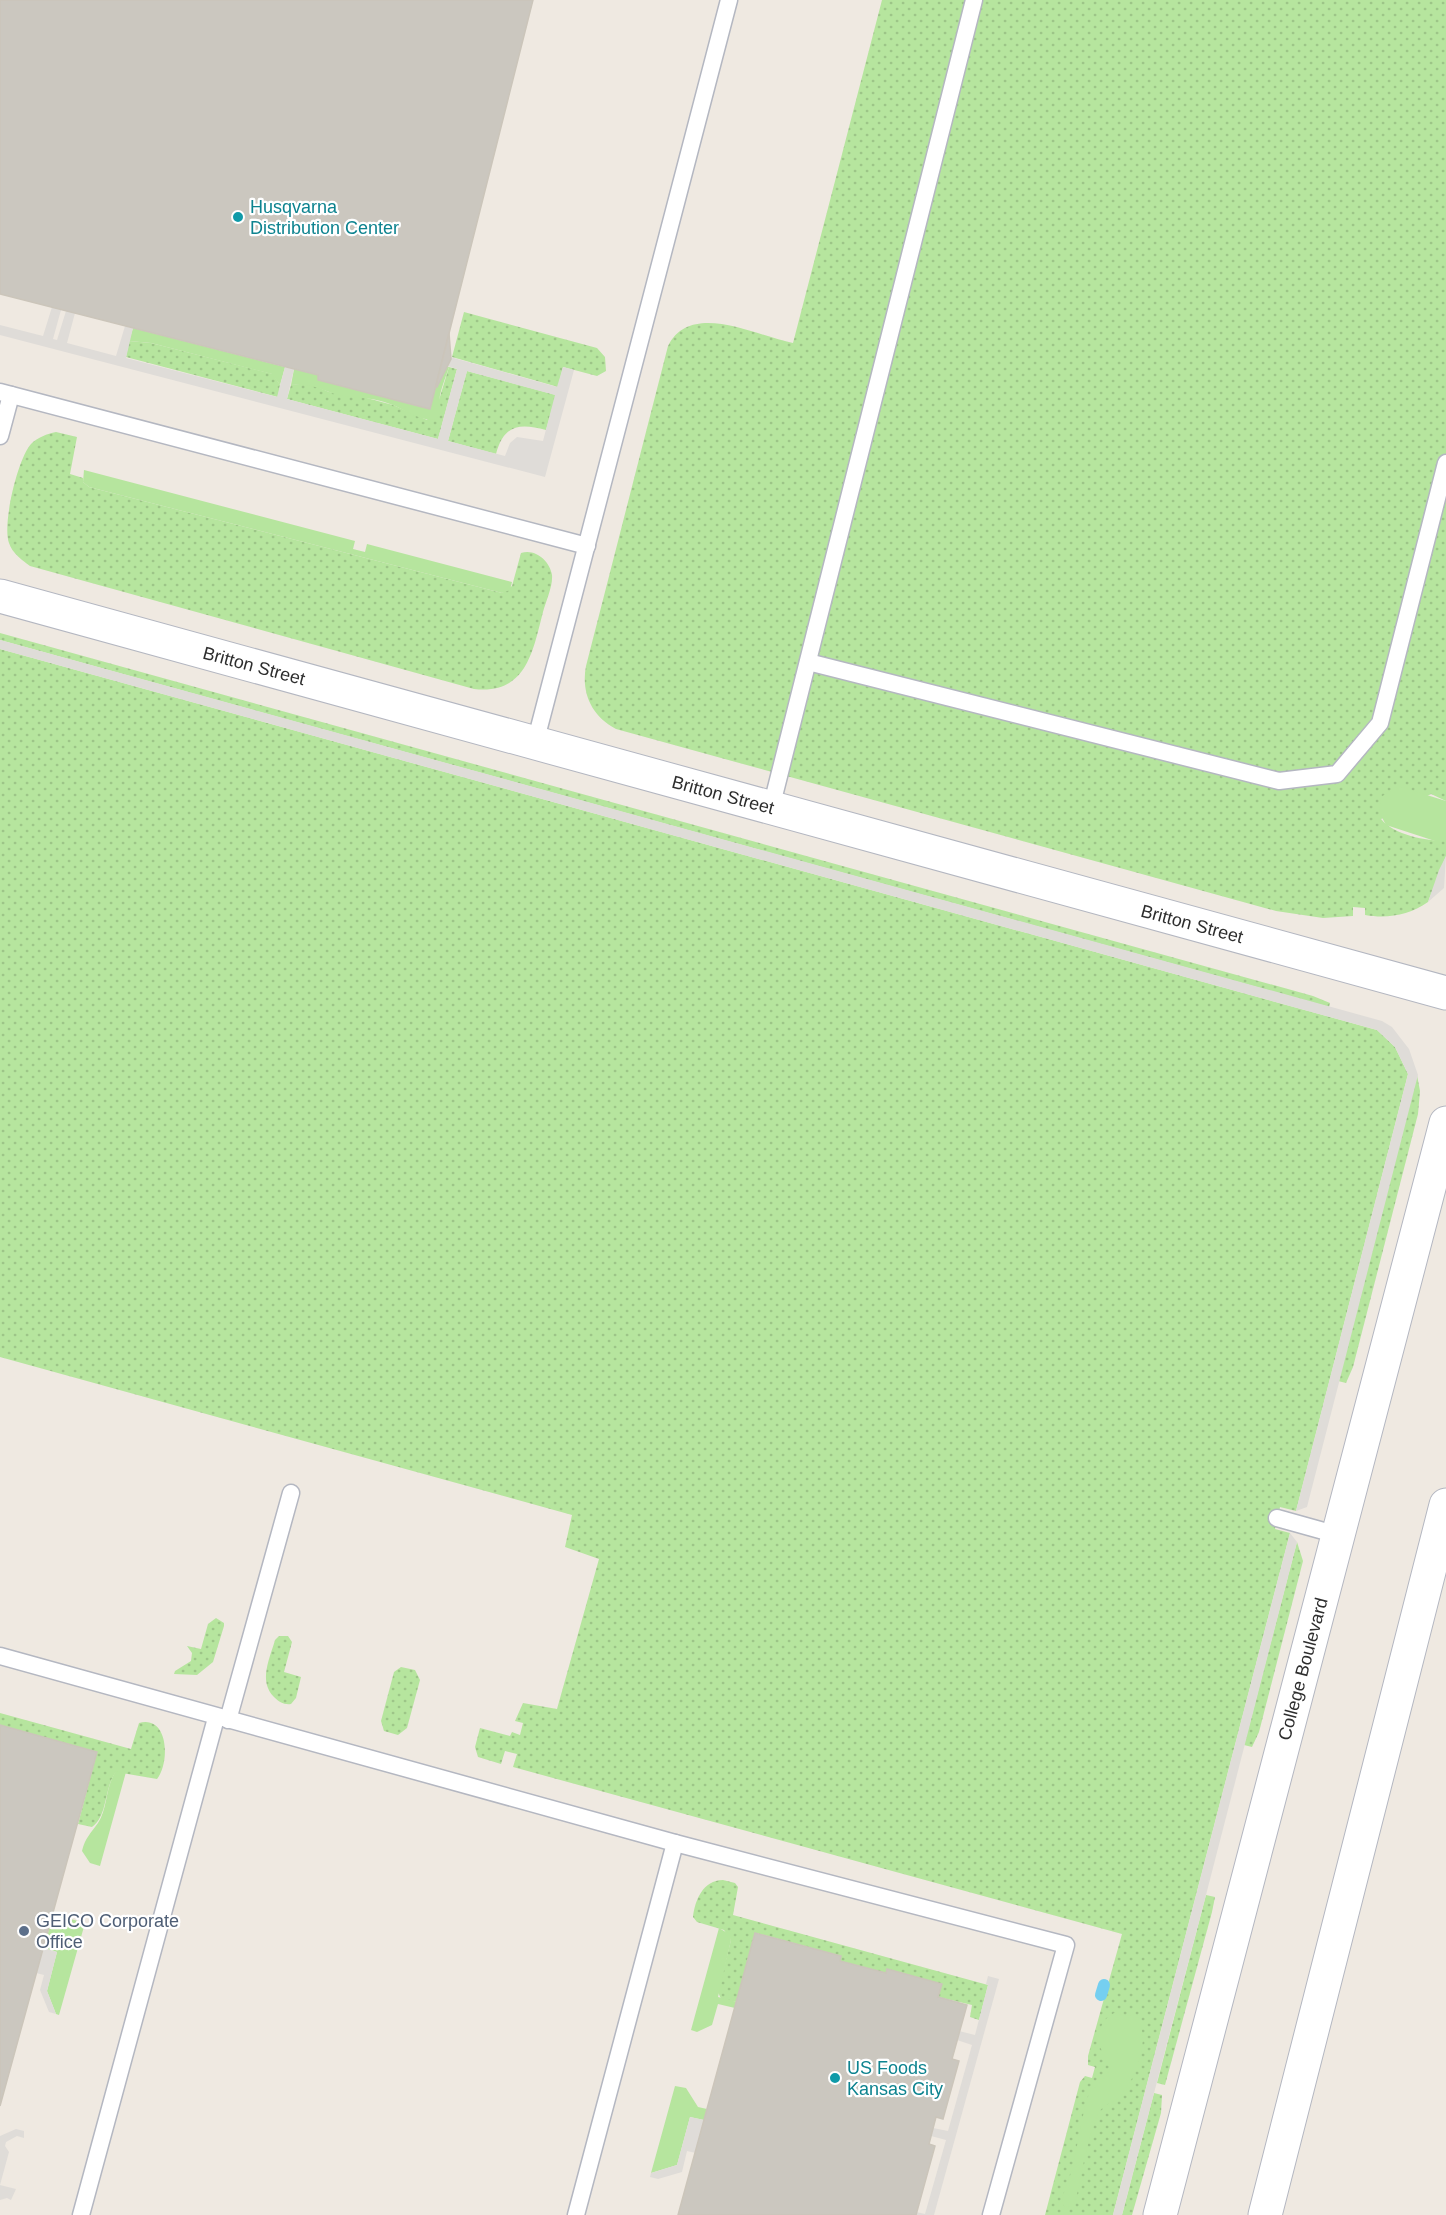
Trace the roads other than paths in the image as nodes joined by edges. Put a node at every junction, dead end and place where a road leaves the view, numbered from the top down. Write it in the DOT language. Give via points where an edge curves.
graph roads {
  1 [pos="729,0"];
  2 [pos="974,0"];
  3 [pos="5,393"];
  4 [pos="0,436"];
  5 [pos="1446,463"];
  6 [pos="587,546"];
  7 [pos="0,596"];
  8 [pos="808,662"];
  9 [pos="535,743"];
  10 [pos="771,808"];
  11 [pos="1446,993"];
  12 [pos="1446,1123"];
  13 [pos="291,1493"];
  14 [pos="1446,1505"];
  15 [pos="1277,1518"];
  16 [pos="1338,1535"];
  17 [pos="0,1656"];
  18 [pos="222,1719"];
  19 [pos="675,1843"];
  20 [pos="81,2215"];
  21 [pos="576,2215"];
  22 [pos="991,2215"];
  23 [pos="1160,2215"];
  24 [pos="1265,2215"];
  1 -- 6 [label="lane"];
  2 -- 8 [label="lane"];
  3 -- 4 [label="lane"];
  3 -- 6 [label="lane"];
  5 -- 8 [label="lane" via="1380,723 1337,774 1279,781"];
  6 -- 9 [label="lane"];
  7 -- 9 [label="main road, Britton Street"];
  8 -- 10 [label="lane"];
  9 -- 10 [label="main road, Britton Street"];
  10 -- 11 [label="main road, Britton Street"];
  12 -- 16 [label="main road, College Boulevard"];
  13 -- 18 [label="lane"];
  14 -- 24 [label="main road"];
  15 -- 16 [label="lane"];
  16 -- 23 [label="main road, College Boulevard"];
  17 -- 18 [label="lane"];
  18 -- 19 [label="lane"];
  18 -- 20 [label="lane"];
  19 -- 21 [label="lane"];
  19 -- 22 [label="lane" via="1066,1945"];
}
